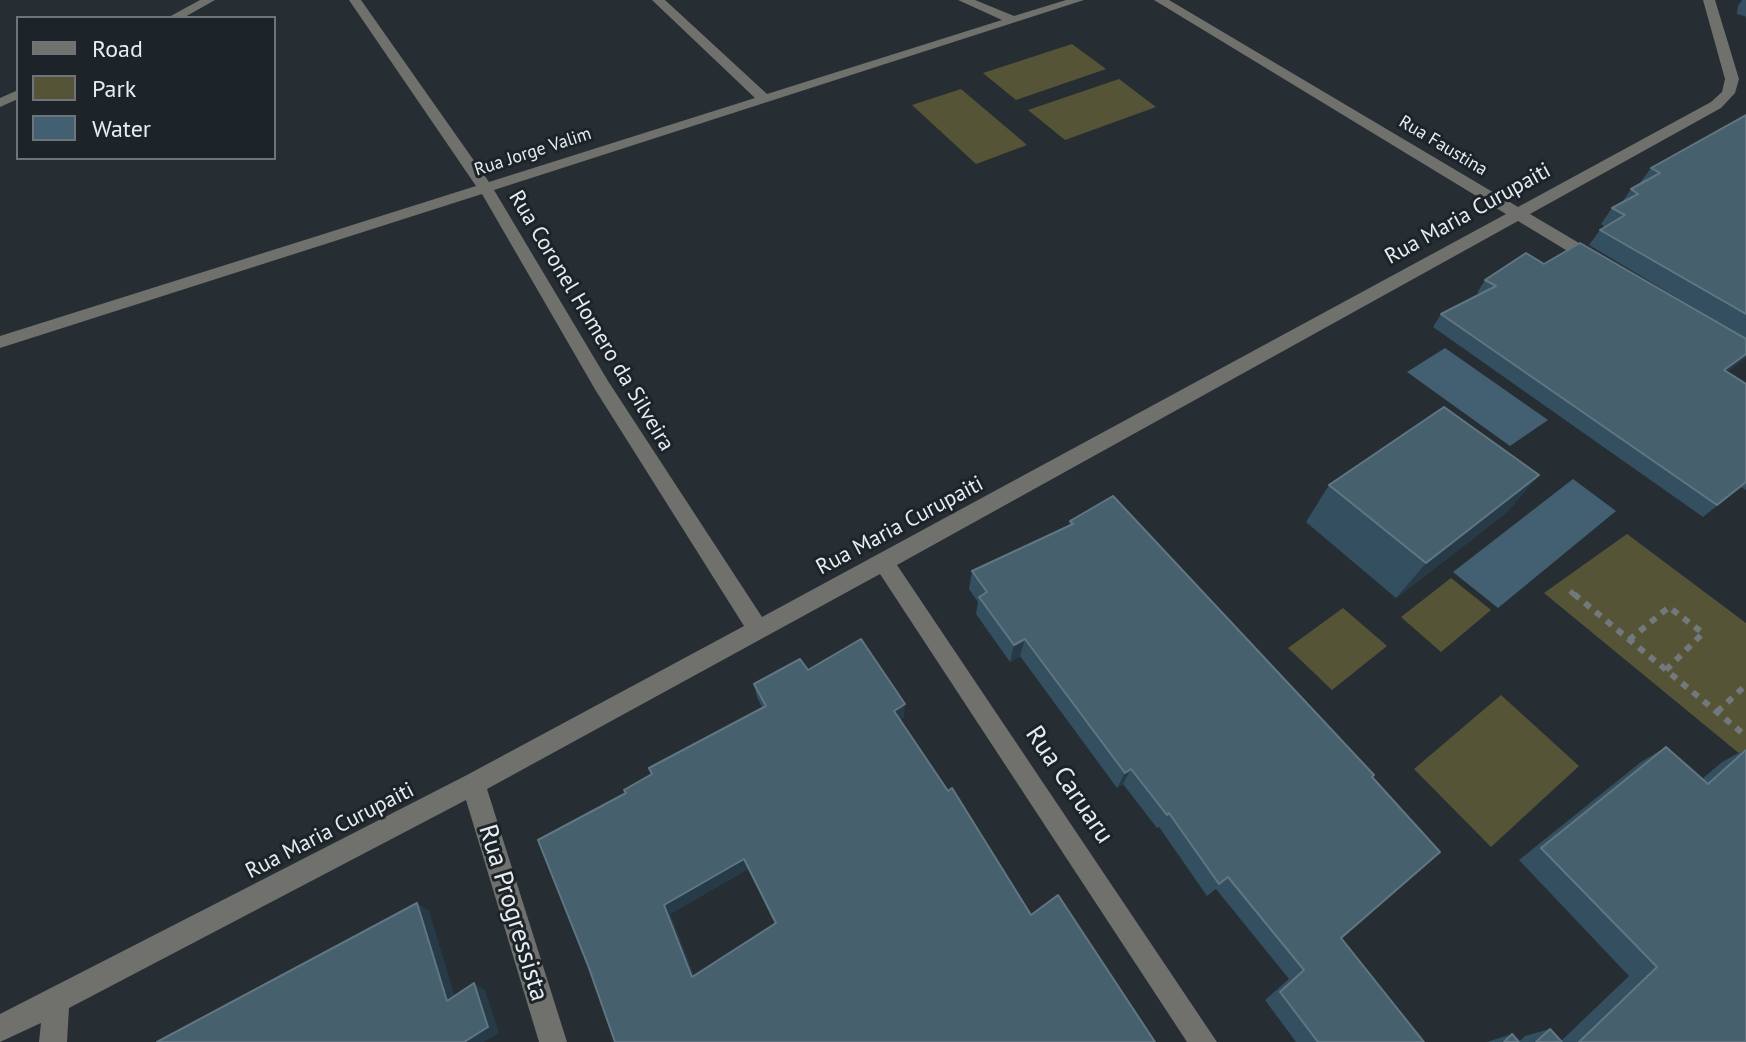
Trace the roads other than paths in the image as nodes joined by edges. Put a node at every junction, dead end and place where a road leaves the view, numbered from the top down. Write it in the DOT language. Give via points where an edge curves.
graph roads {
  1 [pos="209,0"];
  2 [pos="355,0"];
  3 [pos="658,0"];
  4 [pos="964,0"];
  5 [pos="1078,0"];
  6 [pos="1160,0"];
  7 [pos="1709,0"];
  8 [pos="177,16"];
  9 [pos="1012,20"];
  10 [pos="763,98"];
  11 [pos="486,189"];
  12 [pos="1518,214"];
  13 [pos="1612,270"];
  14 [pos="0,342"];
  15 [pos="884,562"];
  16 [pos="758,629"];
  17 [pos="473,784"];
  18 [pos="56,1000"];
  19 [pos="0,1029"];
  20 [pos="53,1042"];
  21 [pos="553,1042"];
  22 [pos="1203,1042"];
  1 -- 8 [label="street"];
  2 -- 11 [label="street, Rua Coronel Homero da Silveira"];
  3 -- 10 [label="street"];
  4 -- 9 [label="street"];
  5 -- 9 [label="street, Rua Jorge Valim"];
  6 -- 12 [label="street, Rua Faustina"];
  7 -- 12 [label="street, Rua Maria Curupaiti" via="1730,65 1728,93 1716,105"];
  9 -- 10 [label="street, Rua Jorge Valim"];
  10 -- 11 [label="street, Rua Jorge Valim"];
  11 -- 14 [label="street, Rua Jorge Valim"];
  11 -- 16 [label="street, Rua Coronel Homero da Silveira" via="602,386"];
  12 -- 13 [label="street, Rua Faustina"];
  12 -- 15 [label="street, Rua Maria Curupaiti"];
  15 -- 16 [label="street, Rua Maria Curupaiti"];
  15 -- 22 [label="street, Rua Caruaru"];
  16 -- 17 [label="street, Rua Maria Curupaiti"];
  17 -- 18 [label="street, Rua Maria Curupaiti"];
  17 -- 21 [label="street, Rua Progressista"];
  18 -- 19 [label="street, Rua Maria Curupaiti"];
  18 -- 20 [label="street"];
}
